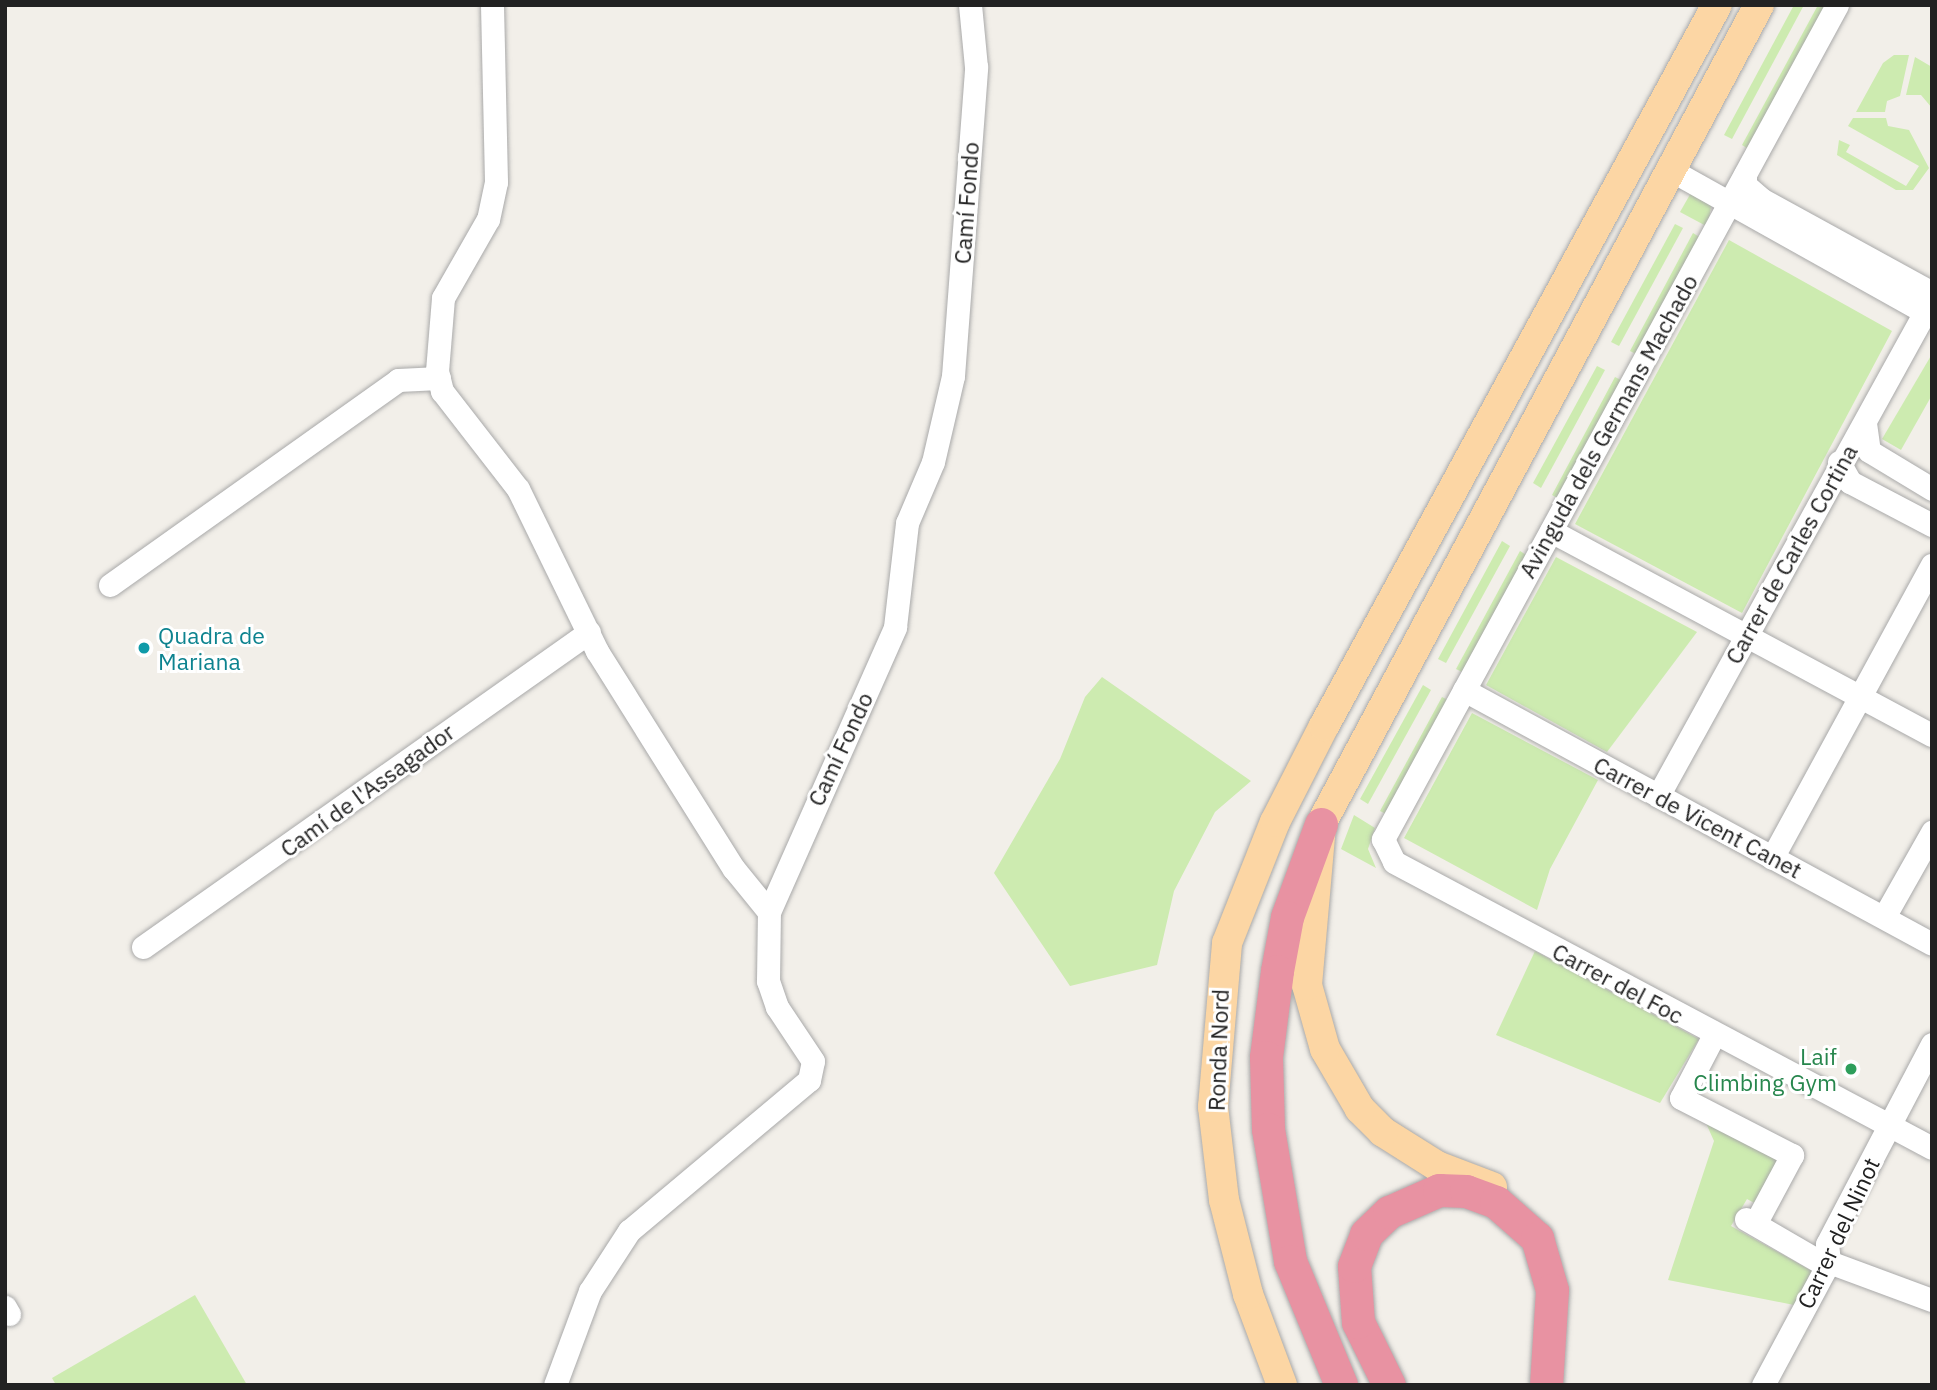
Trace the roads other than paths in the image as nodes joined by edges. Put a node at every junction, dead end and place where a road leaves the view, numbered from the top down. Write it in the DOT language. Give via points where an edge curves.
graph roads {
  1 [pos="492,5"];
  2 [pos="970,5"];
  3 [pos="1717,5"];
  4 [pos="1759,5"];
  5 [pos="1837,5"];
  6 [pos="1669,169"];
  7 [pos="1745,175"];
  8 [pos="1730,202"];
  9 [pos="1930,307"];
  10 [pos="439,378"];
  11 [pos="1866,423"];
  12 [pos="1877,457"];
  13 [pos="1839,462"];
  14 [pos="1854,485"];
  15 [pos="1932,489"];
  16 [pos="1932,525"];
  17 [pos="1551,531"];
  18 [pos="1932,565"];
  19 [pos="110,585"];
  20 [pos="589,632"];
  21 [pos="1746,635"];
  22 [pos="1464,690"];
  23 [pos="1860,697"];
  24 [pos="1932,735"];
  25 [pos="1658,796"];
  26 [pos="1321,824"];
  27 [pos="1932,832"];
  28 [pos="1384,849"];
  29 [pos="1772,858"];
  30 [pos="769,912"];
  31 [pos="1884,918"];
  32 [pos="1932,944"];
  33 [pos="143,947"];
  34 [pos="1714,1035"];
  35 [pos="1932,1044"];
  36 [pos="1888,1127"];
  37 [pos="1932,1148"];
  38 [pos="1828,1264"];
  39 [pos="1932,1300"];
  40 [pos="555,1385"];
  41 [pos="1282,1385"];
  42 [pos="1342,1385"];
  43 [pos="1389,1385"];
  44 [pos="1546,1385"];
  45 [pos="1558,1385"];
  46 [pos="1763,1385"];
  1 -- 10 [label="street" via="496,182 488,219 443,298"];
  2 -- 30 [label="street, Camí Fondo" via="976,67 954,376 933,462 907,523 895,627"];
  3 -- 41 [label="main road, Ronda Nord" via="1324,726 1275,822 1227,943 1215,1035 1213,1107 1224,1200 1248,1294"];
  4 -- 6 [label="main road"];
  5 -- 7 [label="street, Avinguda dels Germans Machado"];
  6 -- 8 [label="street"];
  6 -- 26 [label="main road"];
  7 -- 8 [label="street, Avinguda dels Germans Machado"];
  7 -- 9 [label="street" via="1745,185 1761,199"];
  8 -- 9 [label="street"];
  8 -- 17 [label="street, Avinguda dels Germans Machado"];
  9 -- 11 [label="street, Carrer de Carles Cortina"];
  10 -- 19 [label="street" via="398,380"];
  10 -- 20 [label="street" via="518,489"];
  11 -- 12 [label="street" via="1863,444"];
  11 -- 13 [label="street, Carrer de Carles Cortina"];
  12 -- 14 [label="street" via="1856,459 1848,473"];
  12 -- 15 [label="street"];
  13 -- 14 [label="street"];
  13 -- 21 [label="street, Carrer de Carles Cortina"];
  14 -- 16 [label="street"];
  17 -- 21 [label="street"];
  17 -- 22 [label="street, Avinguda dels Germans Machado"];
  18 -- 23 [label="street"];
  20 -- 30 [label="street" via="734,869"];
  20 -- 33 [label="street, Camí de l'Assagador"];
  21 -- 23 [label="street"];
  21 -- 25 [label="street, Carrer de Carles Cortina"];
  22 -- 25 [label="street, Carrer de Vicent Canet"];
  22 -- 28 [label="street, Avinguda dels Germans Machado" via="1386,831"];
  23 -- 24 [label="street"];
  23 -- 29 [label="street"];
  25 -- 29 [label="street, Carrer de Vicent Canet"];
  26 -- 42 [label="highway" via="1287,917 1277,971 1266,1057 1268,1129 1290,1261"];
  26 -- 45 [label="main road" via="1307,985 1325,1049 1360,1109 1383,1132 1437,1166 1495,1188 1538,1223 1561,1276"];
  27 -- 31 [label="street"];
  28 -- 34 [label="street, Carrer del Foc" via="1394,862"];
  29 -- 31 [label="street, Carrer de Vicent Canet"];
  30 -- 40 [label="street, Camí Fondo" via="768,981 777,1007 813,1061 808,1080 708,1158 629,1231 590,1291"];
  31 -- 32 [label="street, Carrer de Vicent Canet"];
  34 -- 36 [label="street, Carrer del Foc"];
  34 -- 38 [label="street" via="1681,1098 1792,1155 1750,1221"];
  35 -- 36 [label="street, Carrer del Ninot"];
  36 -- 37 [label="street, Carrer del Foc"];
  36 -- 38 [label="street, Carrer del Ninot" via="1828,1244"];
  38 -- 39 [label="street"];
  38 -- 46 [label="street, Carrer del Ninot"];
  43 -- 44 [label="highway" via="1358,1322 1354,1266 1366,1234 1389,1212 1439,1190 1496,1202 1537,1238 1552,1290"];
}
